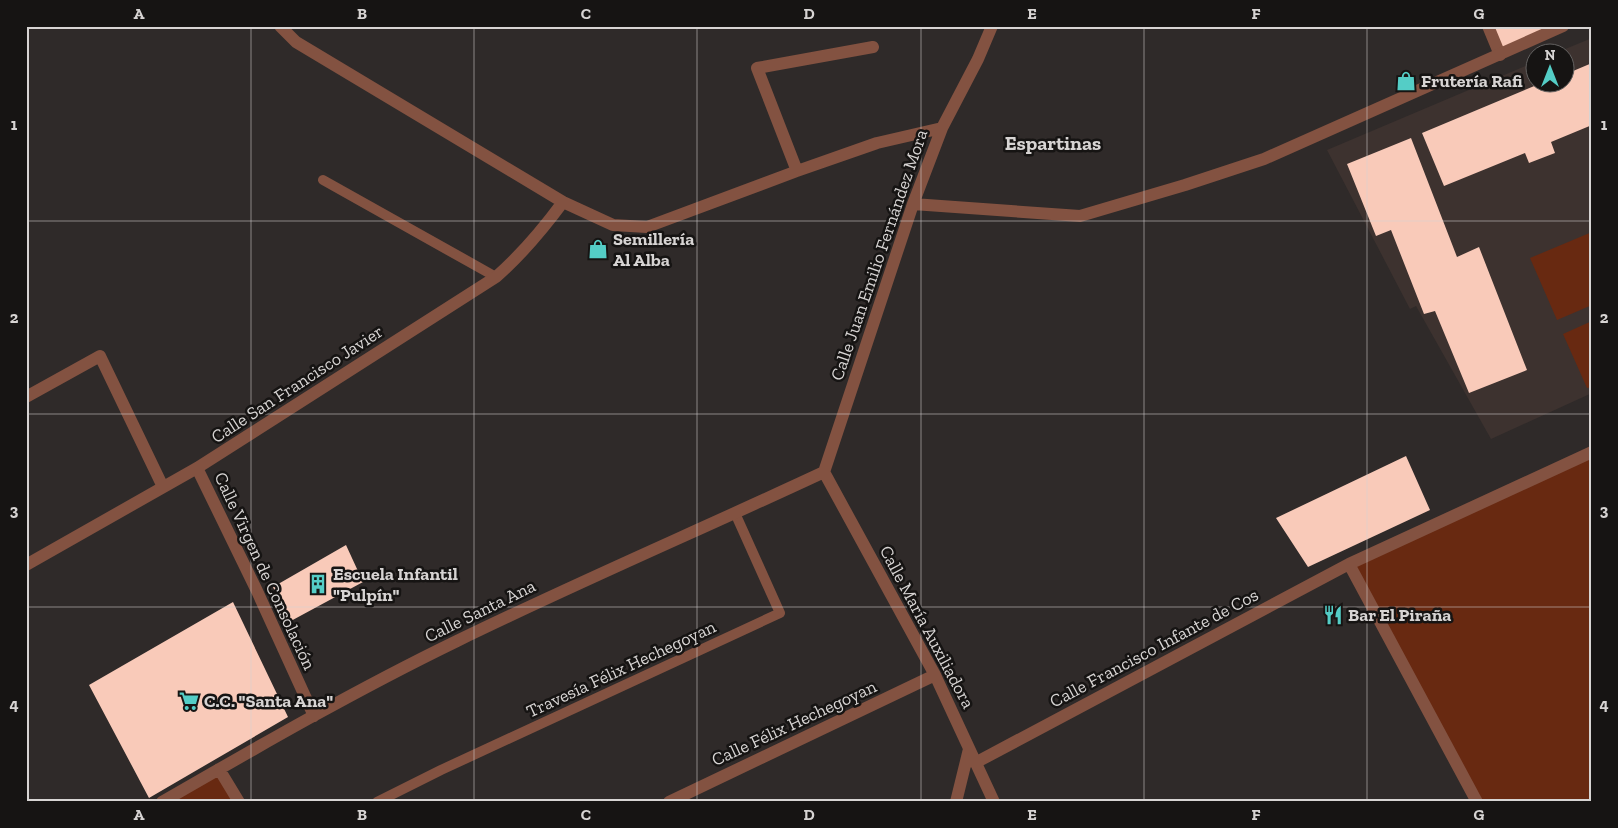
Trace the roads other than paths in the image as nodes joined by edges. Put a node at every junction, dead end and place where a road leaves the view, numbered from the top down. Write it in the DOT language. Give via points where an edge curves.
graph roads {
  1 [pos="280,26"];
  2 [pos="992,26"];
  3 [pos="1488,26"];
  4 [pos="1563,26"];
  5 [pos="873,47"];
  6 [pos="1500,55"];
  7 [pos="942,128"];
  8 [pos="796,171"];
  9 [pos="323,180"];
  10 [pos="563,202"];
  11 [pos="912,204"];
  12 [pos="496,277"];
  13 [pos="26,397"];
  14 [pos="1592,452"];
  15 [pos="197,468"];
  16 [pos="824,472"];
  17 [pos="163,488"];
  18 [pos="735,513"];
  19 [pos="1349,564"];
  20 [pos="26,566"];
  21 [pos="935,675"];
  22 [pos="314,716"];
  23 [pos="969,749"];
  24 [pos="975,763"];
  25 [pos="219,769"];
  26 [pos="162,802"];
  27 [pos="239,802"];
  28 [pos="377,802"];
  29 [pos="669,802"];
  30 [pos="956,802"];
  31 [pos="994,802"];
  32 [pos="1477,802"];
  1 -- 10 [label="street" via="296,42"];
  2 -- 7 [label="street, Calle Juan Emilio Fernández Mora"];
  3 -- 6 [label="street"];
  4 -- 6 [label="street"];
  5 -- 8 [label="street" via="757,68"];
  6 -- 11 [label="street" via="1264,159 1186,186 1080,216"];
  7 -- 8 [label="street" via="877,143"];
  7 -- 11 [label="street, Calle Juan Emilio Fernández Mora"];
  8 -- 10 [label="street" via="648,227 613,225"];
  9 -- 12 [label="lane"];
  10 -- 12 [label="street, Calle San Francisco Javier" via="511,265"];
  11 -- 16 [label="street, Calle Juan Emilio Fernández Mora"];
  12 -- 15 [label="street, Calle San Francisco Javier"];
  13 -- 17 [label="street" via="100,356"];
  14 -- 19 [label="street, Calle Francisco Infante de Cos"];
  15 -- 17 [label="street, Calle San Francisco Javier"];
  15 -- 22 [label="street, Calle Virgen de Consolación"];
  16 -- 18 [label="street, Calle Santa Ana"];
  16 -- 21 [label="street, Calle María Auxiliadora"];
  17 -- 20 [label="street, Calle San Francisco Javier"];
  18 -- 22 [label="street, Calle Santa Ana" via="455,642"];
  18 -- 28 [label="lane, Travesía Félix Hechegoyan" via="780,613"];
  19 -- 24 [label="street, Calle Francisco Infante de Cos"];
  19 -- 32 [label="street"];
  21 -- 23 [label="street, Calle María Auxiliadora"];
  21 -- 29 [label="street, Calle Félix Hechegoyan"];
  22 -- 25 [label="street, Calle Santa Ana"];
  23 -- 24 [label="street, Calle María Auxiliadora"];
  23 -- 30 [label="street"];
  24 -- 31 [label="street, Calle María Auxiliadora"];
  25 -- 26 [label="street, Calle Santa Ana"];
  25 -- 27 [label="street"];
}
